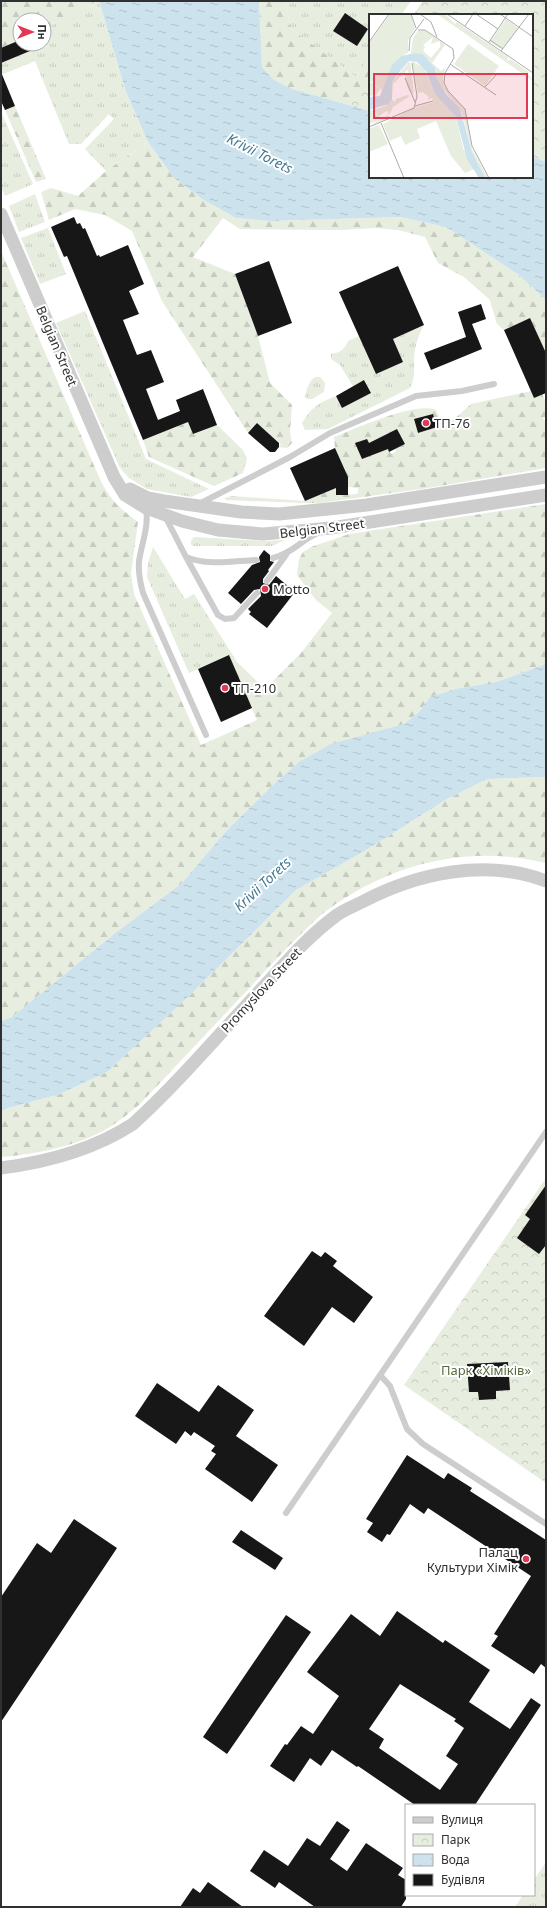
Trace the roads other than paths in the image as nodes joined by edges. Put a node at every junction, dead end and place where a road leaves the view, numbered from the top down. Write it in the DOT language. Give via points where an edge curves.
graph roads {
  1 [pos="1,214"];
  2 [pos="494,384"];
  3 [pos="114,477"];
  4 [pos="546,477"];
  5 [pos="546,495"];
  6 [pos="196,505"];
  7 [pos="146,508"];
  8 [pos="164,515"];
  9 [pos="330,528"];
  10 [pos="286,555"];
  11 [pos="186,557"];
  12 [pos="273,558"];
  13 [pos="256,560"];
  14 [pos="267,581"];
  15 [pos="257,593"];
  16 [pos="206,735"];
  17 [pos="546,881"];
  18 [pos="546,1132"];
  19 [pos="1,1168"];
  20 [pos="380,1375"];
  21 [pos="286,1512"];
  22 [pos="546,1524"];
  1 -- 3 [label="street, Belgian Street"];
  2 -- 6 [label="lane" via="462,391 416,396 330,433 290,457"];
  3 -- 6 [label="street, Belgian Street" via="148,498"];
  3 -- 7 [label="street, Belgian Street" via="125,495"];
  4 -- 6 [label="street, Belgian Street" via="483,488 278,514 249,513"];
  5 -- 9 [label="street, Belgian Street"];
  7 -- 8 [label="street, Belgian Street"];
  7 -- 16 [label="lane" via="147,528 139,578 143,593"];
  8 -- 9 [label="street, Belgian Street" via="238,533 281,534"];
  8 -- 11 [label="lane"];
  9 -- 10 [label="lane" via="313,536"];
  10 -- 12 [label="lane"];
  10 -- 14 [label="lane"];
  11 -- 13 [label="lane" via="209,562"];
  11 -- 15 [label="lane" via="218,615 225,619 234,618"];
  17 -- 19 [label="street, Promyslova Street" via="495,870 448,872 407,882 376,894 334,917 296,952 133,1124 114,1137 94,1145 45,1161"];
  18 -- 20 [label="lane"];
  20 -- 21 [label="lane"];
  20 -- 22 [label="lane" via="390,1386 407,1429 423,1444"];
}
